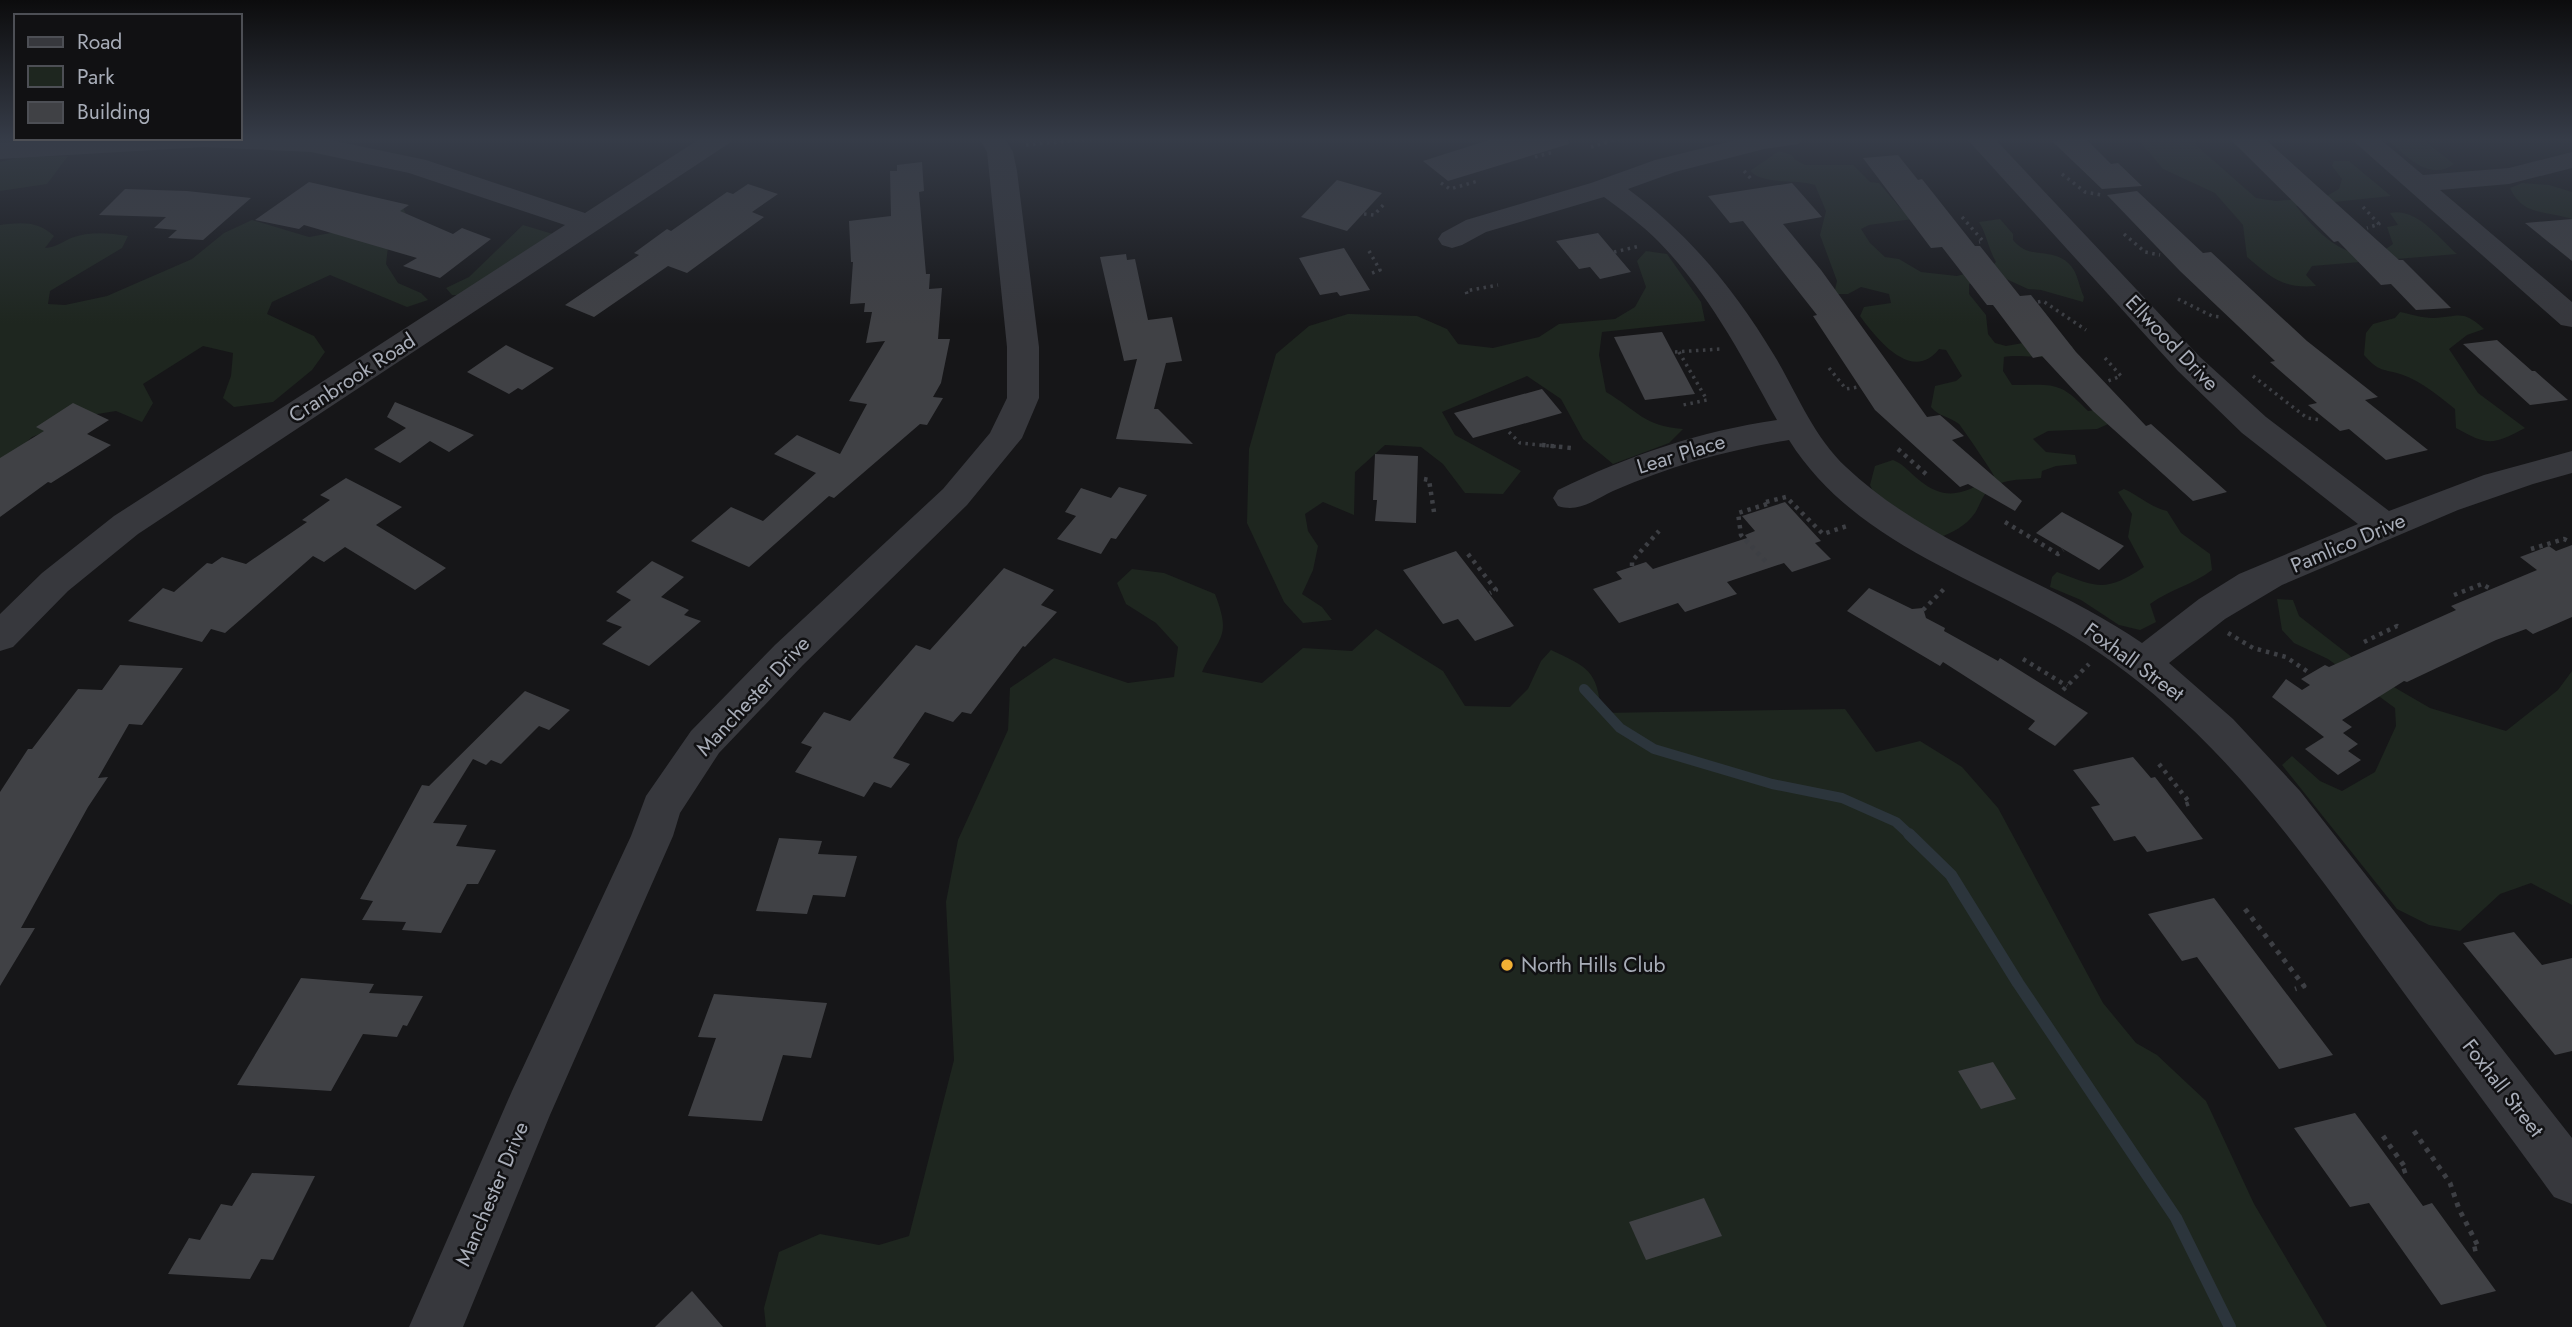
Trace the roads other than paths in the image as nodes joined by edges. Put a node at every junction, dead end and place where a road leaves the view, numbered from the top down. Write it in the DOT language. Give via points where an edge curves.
graph roads {
  1 [pos="518,200"];
  2 [pos="626,200"];
  3 [pos="1006,200"];
  4 [pos="1565,200"];
  5 [pos="1625,200"];
  6 [pos="2037,200"];
  7 [pos="2436,200"];
  8 [pos="590,224"];
  9 [pos="1452,239"];
  10 [pos="2572,318"];
  11 [pos="1798,428"];
  12 [pos="2572,462"];
  13 [pos="1570,498"];
  14 [pos="2385,526"];
  15 [pos="0,637"];
  16 [pos="2144,663"];
  17 [pos="2572,1179"];
  18 [pos="436,1327"];
  1 -- 8 [label="street"];
  2 -- 8 [label="street, Cranbrook Road"];
  3 -- 18 [label="street, Manchester Drive" via="1022,339 1023,402 1005,438 955,497 744,700 705,742 672,790"];
  4 -- 9 [label="street" via="1476,226"];
  5 -- 11 [label="street, Foxhall Street" via="1668,235 1701,272 1752,346"];
  6 -- 14 [label="street, Ellwood Drive" via="2189,364 2254,425"];
  7 -- 10 [label="street"];
  8 -- 15 [label="street, Cranbrook Road" via="179,488 55,582"];
  11 -- 13 [label="street, Lear Place" via="1738,436 1655,459"];
  11 -- 16 [label="street, Foxhall Street" via="1832,473 1873,509 1951,557 2090,628"];
  12 -- 14 [label="street, Pamlico Drive" via="2525,474"];
  14 -- 16 [label="street, Pamlico Drive" via="2237,592"];
  16 -- 17 [label="street, Foxhall Street" via="2233,743 2293,813"];
}
